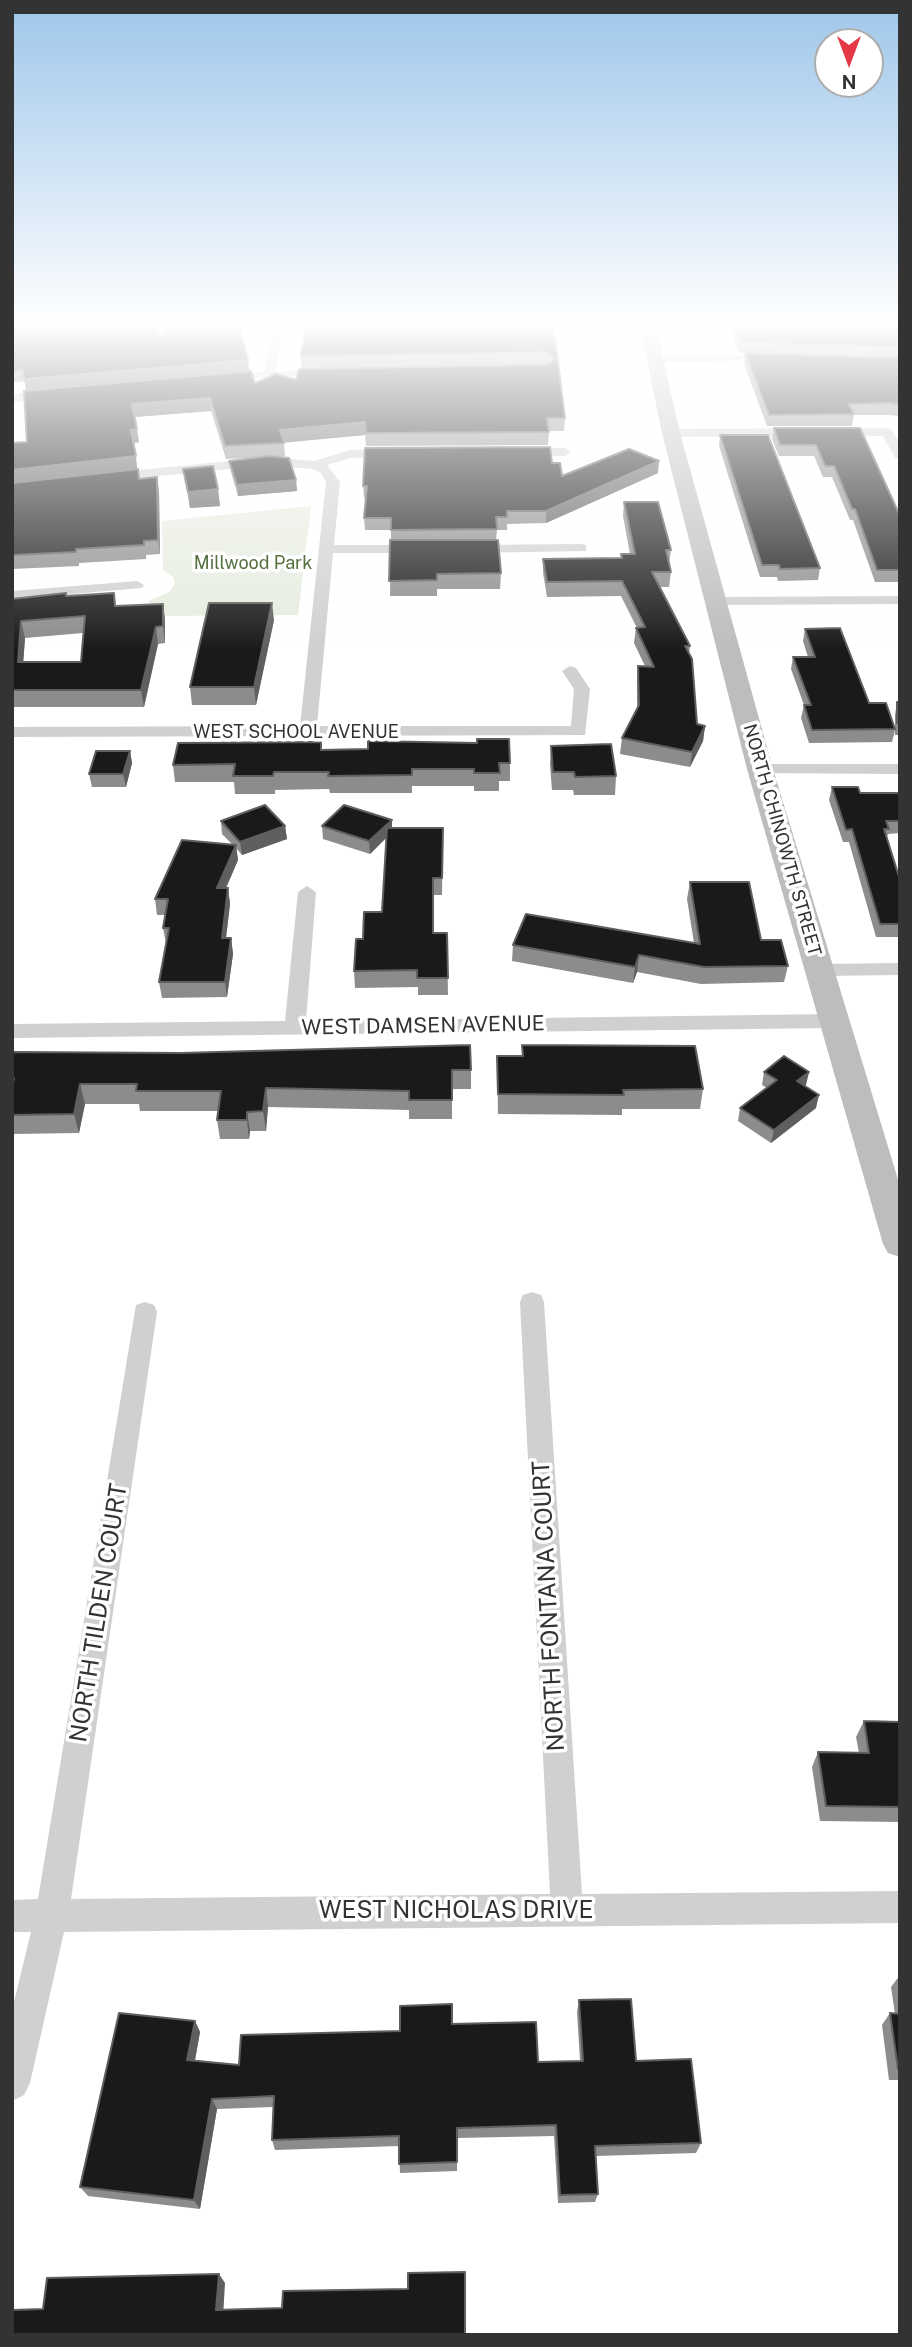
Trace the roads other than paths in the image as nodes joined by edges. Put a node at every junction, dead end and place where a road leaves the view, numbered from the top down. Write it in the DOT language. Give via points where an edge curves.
graph roads {
  1 [pos="671,433"];
  2 [pos="498,452"];
  3 [pos="565,452"];
  4 [pos="404,453"];
  5 [pos="900,455"];
  6 [pos="315,465"];
  7 [pos="90,479"];
  8 [pos="581,548"];
  9 [pos="326,549"];
  10 [pos="137,585"];
  11 [pos="12,595"];
  12 [pos="900,600"];
  13 [pos="715,601"];
  14 [pos="570,671"];
  15 [pos="308,730"];
  16 [pos="12,732"];
  17 [pos="900,768"];
  18 [pos="760,769"];
  19 [pos="307,892"];
  20 [pos="900,969"];
  21 [pos="821,970"];
  22 [pos="833,1021"];
  23 [pos="295,1028"];
  24 [pos="12,1031"];
  25 [pos="900,1244"];
  26 [pos="532,1302"];
  27 [pos="145,1312"];
  28 [pos="900,1906"];
  29 [pos="567,1910"];
  30 [pos="52,1914"];
  31 [pos="12,1916"];
  32 [pos="12,2083"];
  1 -- 5 [label="street" via="887,432"];
  1 -- 13 [label="street, NORTH CHINOWTH STREET"];
  2 -- 3 [label="street"];
  4 -- 6 [label="street" via="350,454"];
  6 -- 7 [label="street" via="270,461"];
  6 -- 9 [label="street" via="326,470 333,482"];
  8 -- 9 [label="street"];
  9 -- 15 [label="street"];
  10 -- 11 [label="street"];
  12 -- 13 [label="street"];
  13 -- 18 [label="street, NORTH CHINOWTH STREET"];
  14 -- 15 [label="street, WEST SCHOOL AVENUE" via="582,689 579,731"];
  15 -- 16 [label="street, WEST SCHOOL AVENUE"];
  17 -- 18 [label="street"];
  18 -- 21 [label="street, NORTH CHINOWTH STREET" via="792,887"];
  19 -- 23 [label="street"];
  20 -- 21 [label="street"];
  21 -- 22 [label="street, NORTH CHINOWTH STREET"];
  22 -- 23 [label="street, WEST DAMSEN AVENUE"];
  22 -- 25 [label="street, NORTH CHINOWTH STREET"];
  23 -- 24 [label="street, WEST DAMSEN AVENUE"];
  26 -- 29 [label="street, NORTH FONTANA COURT"];
  27 -- 30 [label="street, NORTH TILDEN COURT"];
  28 -- 29 [label="street, WEST NICHOLAS DRIVE"];
  29 -- 30 [label="street, WEST NICHOLAS DRIVE"];
  30 -- 31 [label="street, WEST NICHOLAS DRIVE"];
  30 -- 32 [label="street, NORTH TILDEN COURT"];
}
